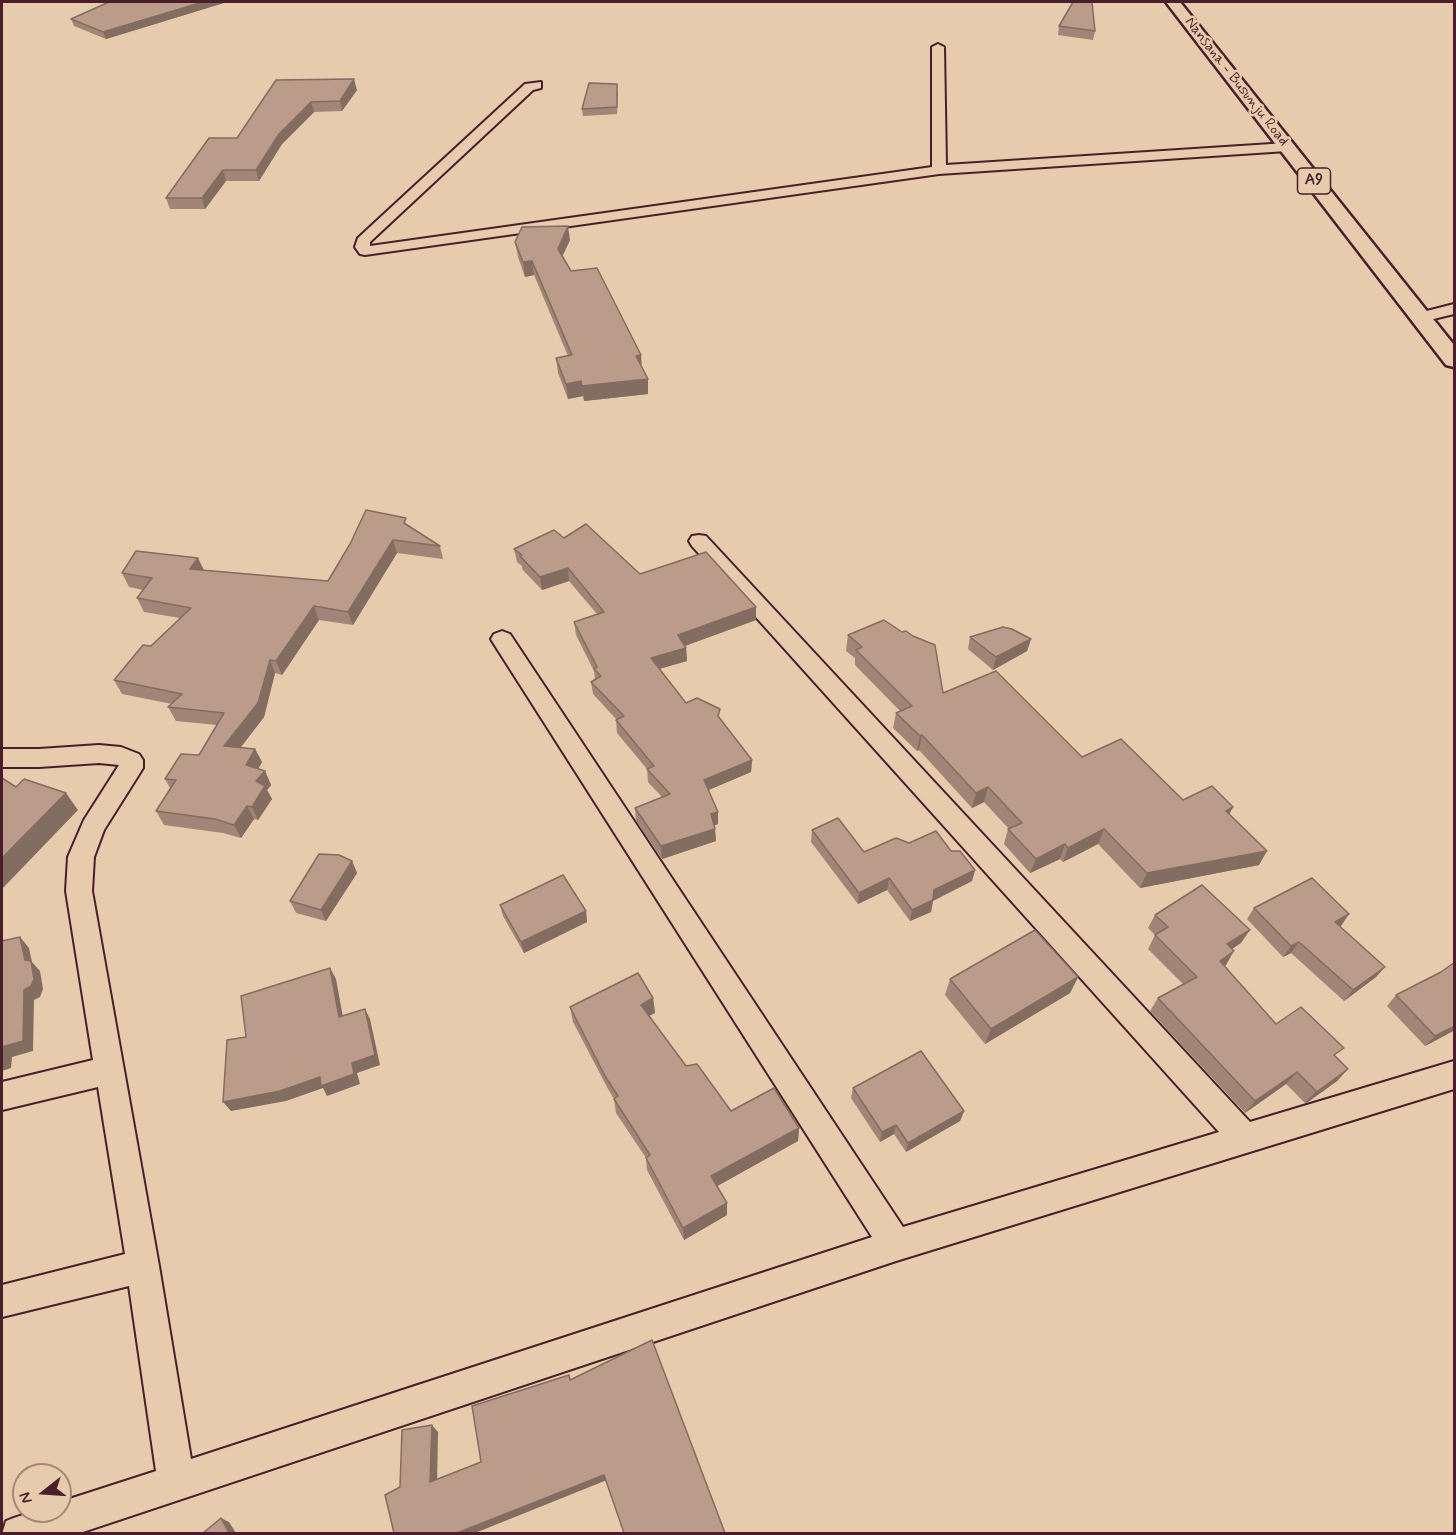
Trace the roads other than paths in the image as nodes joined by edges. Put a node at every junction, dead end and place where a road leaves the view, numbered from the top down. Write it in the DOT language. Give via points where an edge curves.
graph roads {
  1 [pos="1173,2"];
  2 [pos="938,47"];
  3 [pos="537,86"];
  4 [pos="1287,147"];
  5 [pos="939,170"];
  6 [pos="1455,309"];
  7 [pos="1421,317"];
  8 [pos="1455,360"];
  9 [pos="699,541"];
  10 [pos="502,639"];
  11 [pos="2,758"];
  12 [pos="110,1070"];
  13 [pos="1455,1075"];
  14 [pos="2,1096"];
  15 [pos="1245,1139"];
  16 [pos="896,1245"];
  17 [pos="143,1266"];
  18 [pos="2,1301"];
  19 [pos="176,1482"];
  20 [pos="19,1533"];
  1 -- 4 [label="main road, Nansana - Busunju Road / A9"];
  2 -- 5 [label="street"];
  3 -- 5 [label="street" via="529,87 363,241 365,251"];
  4 -- 5 [label="street"];
  4 -- 7 [label="main road, Nansana - Busunju Road / A9"];
  6 -- 7 [label="street"];
  7 -- 8 [label="main road, Nansana - Busunju Road / A9"];
  9 -- 15 [label="street"];
  10 -- 16 [label="street"];
  11 -- 12 [label="street" via="93,753 131,760 81,856 79,891"];
  12 -- 14 [label="street"];
  12 -- 17 [label="street"];
  13 -- 15 [label="street"];
  15 -- 16 [label="street"];
  16 -- 19 [label="street"];
  17 -- 18 [label="street"];
  17 -- 19 [label="street"];
  19 -- 20 [label="street"];
}
